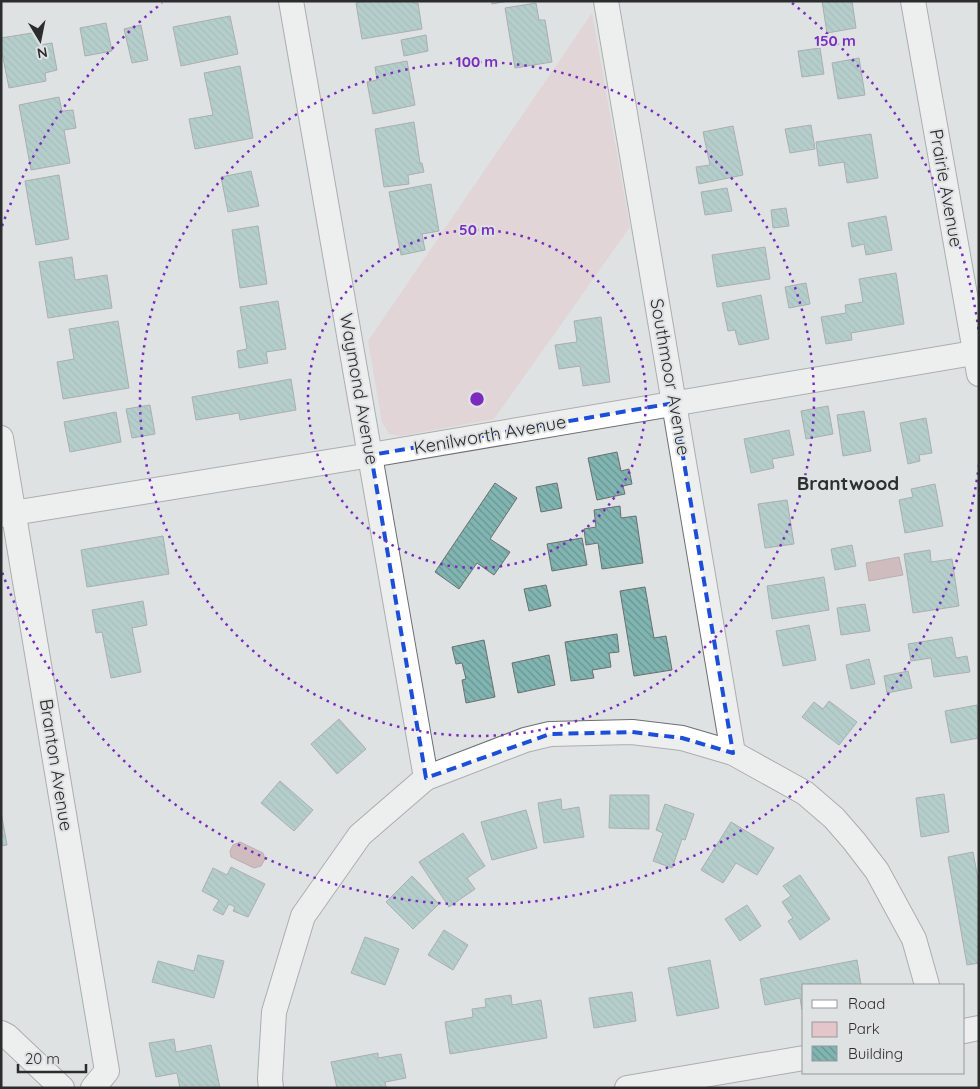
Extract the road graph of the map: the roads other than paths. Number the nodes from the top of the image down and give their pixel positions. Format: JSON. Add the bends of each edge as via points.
{"nodes":[{"id":1,"x":292,"y":1,"type":"edge"},
{"id":2,"x":606,"y":1,"type":"edge"},
{"id":3,"x":913,"y":1,"type":"edge"},
{"id":4,"x":977,"y":359,"type":"edge"},
{"id":5,"x":674,"y":402,"type":"junction"},
{"id":6,"x":1,"y":438,"type":"edge"},
{"id":7,"x":371,"y":455,"type":"junction"},
{"id":8,"x":8,"y":514,"type":"edge"},
{"id":9,"x":733,"y":753,"type":"junction"},
{"id":10,"x":426,"y":778,"type":"junction"},
{"id":11,"x":927,"y":984,"type":"edge"},
{"id":12,"x":979,"y":1028,"type":"edge"},
{"id":13,"x":965,"y":1030,"type":"edge"},
{"id":14,"x":1,"y":1033,"type":"edge"},
{"id":15,"x":802,"y":1058,"type":"edge"},
{"id":16,"x":62,"y":1088,"type":"edge"},
{"id":17,"x":93,"y":1088,"type":"edge"},
{"id":18,"x":271,"y":1088,"type":"edge"},
{"id":19,"x":627,"y":1088,"type":"edge"}],
"edges":[{"from":1,"to":7,"type":"street","name":"Waymond Avenue"},
{"from":2,"to":5,"type":"street","name":"Southmoor Avenue"},
{"from":3,"to":4,"type":"street","name":"Prairie Avenue"},
{"from":4,"to":5,"type":"street","name":"Kenilworth Avenue"},
{"from":5,"to":7,"type":"street","name":"Kenilworth Avenue"},
{"from":5,"to":9,"type":"street","name":"Southmoor Avenue"},
{"from":6,"to":8,"type":"street","name":"Branton Avenue"},
{"from":7,"to":8,"type":"street","name":"Kenilworth Avenue"},
{"from":7,"to":10,"type":"street","name":"Waymond Avenue"},
{"from":8,"to":17,"type":"street","name":"Branton Avenue","via":[[107,1071]]},
{"from":9,"to":10,"type":"street","via":[[682,738],[632,732],[550,734],[525,740]]},
{"from":9,"to":11,"type":"street","via":[[805,793],[854,841],[877,871],[914,939]]},
{"from":10,"to":18,"type":"street","via":[[360,835],[303,916],[274,1012]]},
{"from":12,"to":13,"type":"street"},
{"from":14,"to":16,"type":"street"},
{"from":15,"to":19,"type":"street"}]}
